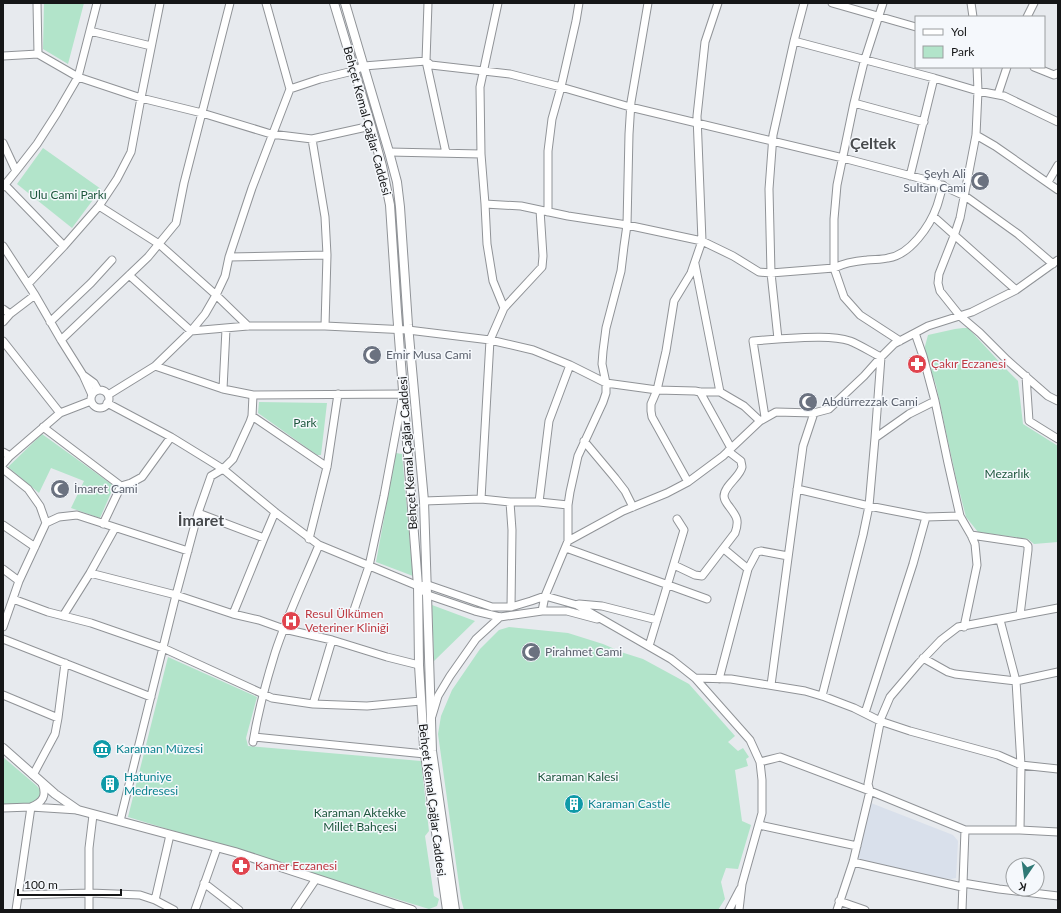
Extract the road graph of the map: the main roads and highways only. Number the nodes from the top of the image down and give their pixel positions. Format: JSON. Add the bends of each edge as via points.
{"nodes":[{"id":1,"x":334,"y":3,"type":"edge"},
{"id":2,"x":345,"y":3,"type":"edge"},
{"id":3,"x":3,"y":748,"type":"edge"},
{"id":4,"x":412,"y":910,"type":"edge"},
{"id":5,"x":447,"y":910,"type":"edge"},
{"id":6,"x":455,"y":910,"type":"edge"}],
"edges":[{"from":1,"to":5,"type":"main road","name":"Behçet Kemal Çağlar Caddesi","via":[[382,166],[390,205],[418,586],[424,754]]},
{"from":2,"to":6,"type":"main road","name":"Behçet Kemal Çağlar Caddesi","via":[[397,182],[424,501],[432,751]]},
{"from":3,"to":4,"type":"main road","via":[[55,794],[78,810],[235,852]]}]}
